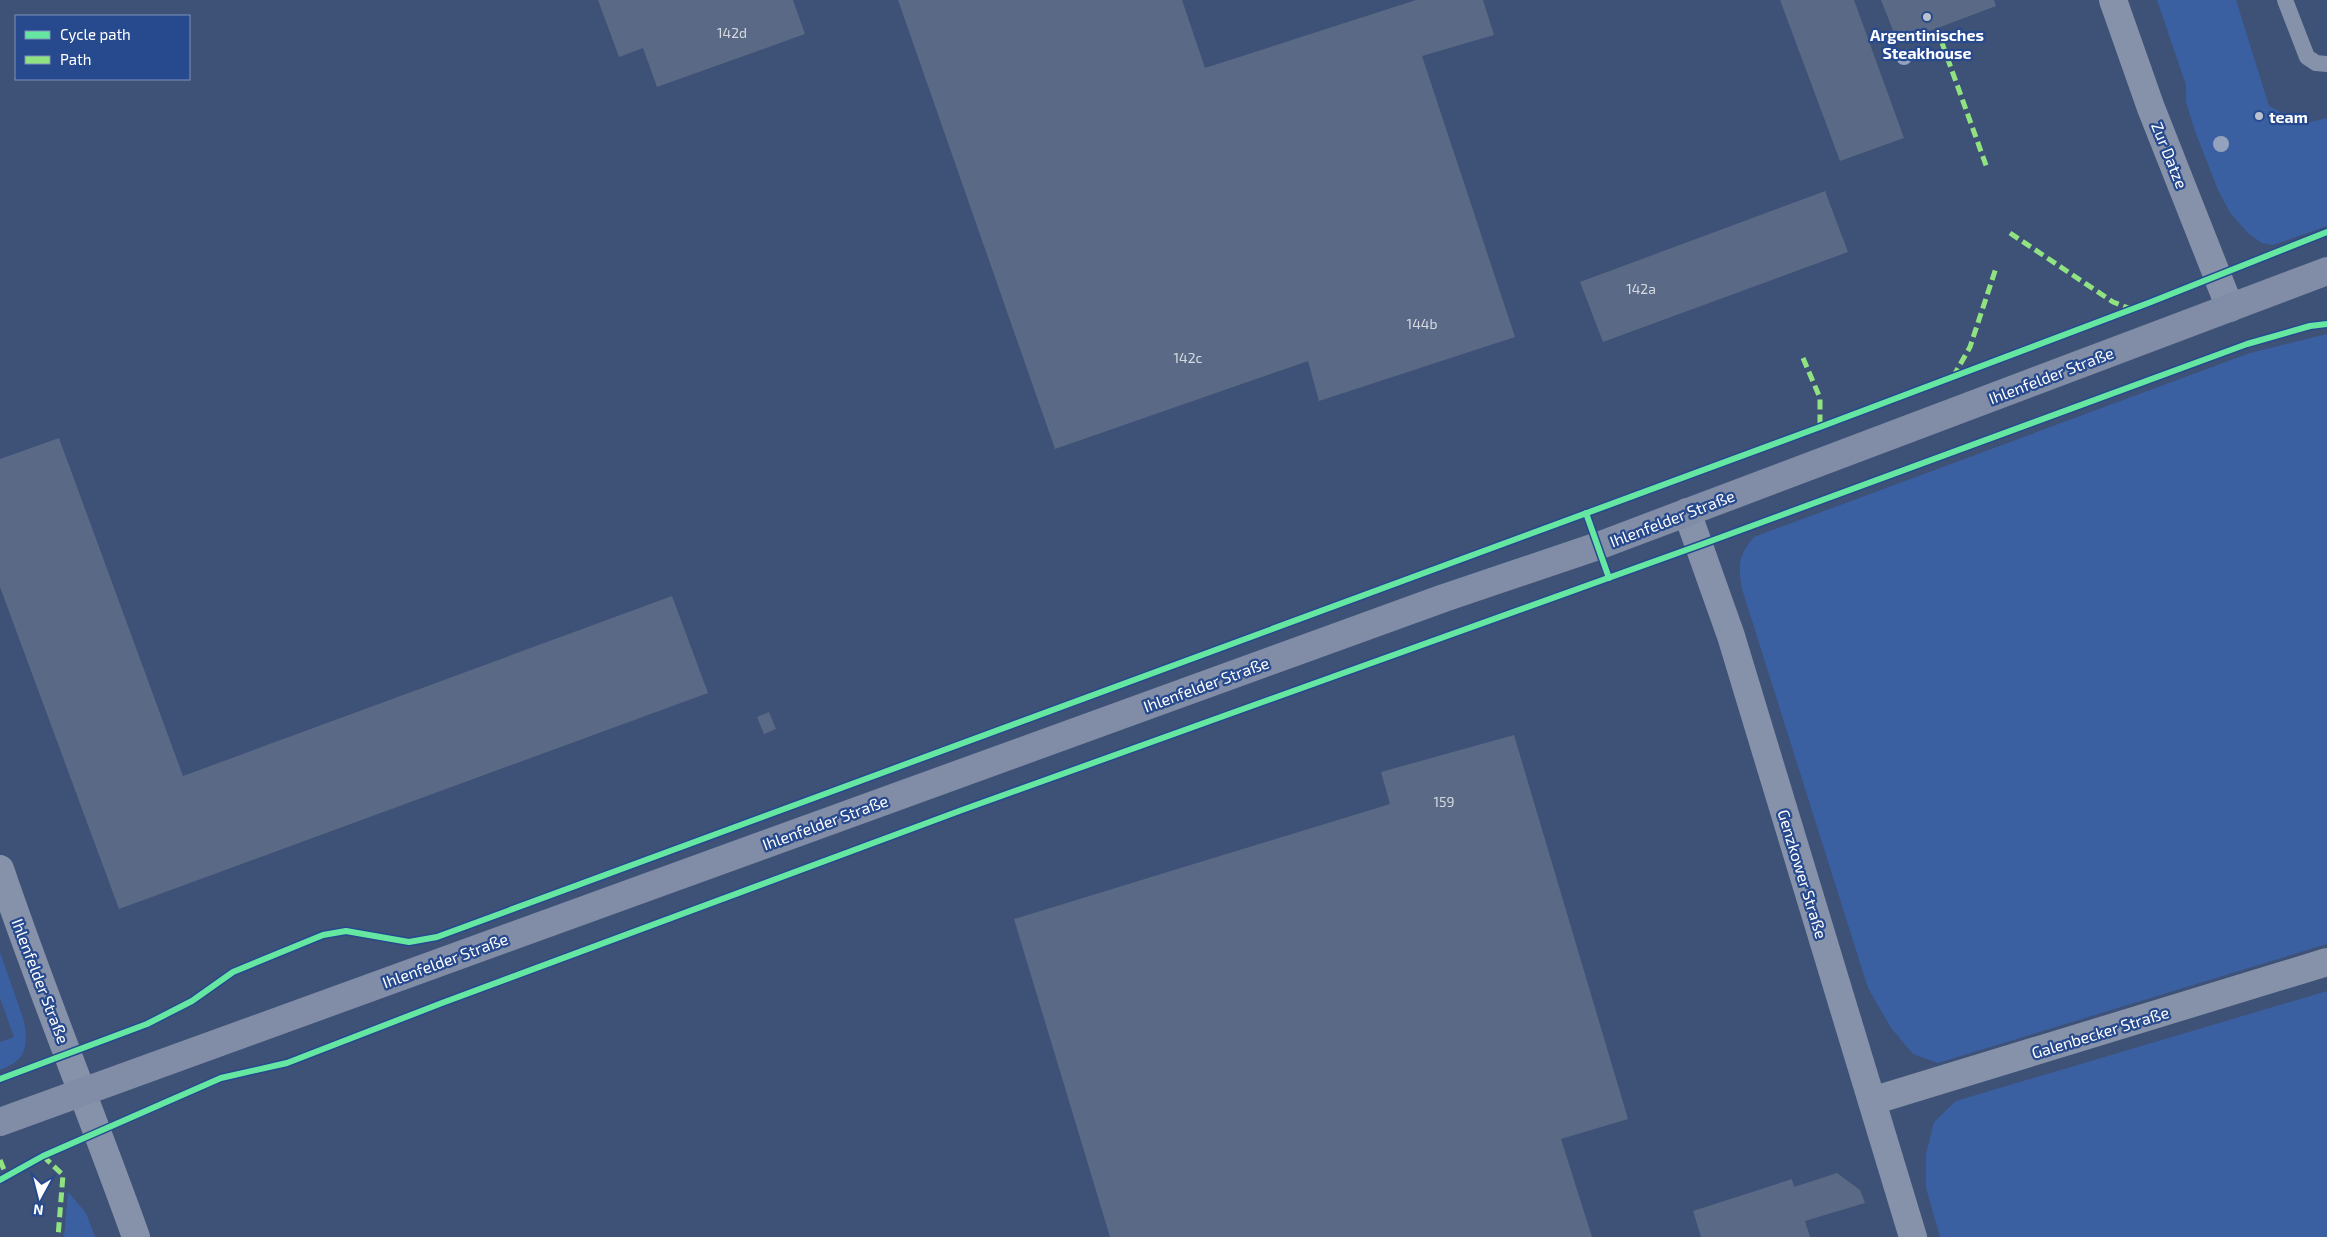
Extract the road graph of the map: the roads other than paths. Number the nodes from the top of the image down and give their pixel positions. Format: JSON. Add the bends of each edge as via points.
{"nodes":[{"id":1,"x":2113,"y":0,"type":"edge"},
{"id":2,"x":2285,"y":0,"type":"edge"},
{"id":3,"x":2327,"y":64,"type":"edge"},
{"id":4,"x":2327,"y":271,"type":"edge"},
{"id":5,"x":2230,"y":308,"type":"junction"},
{"id":6,"x":1688,"y":512,"type":"junction"},
{"id":7,"x":0,"y":869,"type":"edge"},
{"id":8,"x":2327,"y":962,"type":"edge"},
{"id":9,"x":83,"y":1092,"type":"junction"},
{"id":10,"x":1872,"y":1101,"type":"junction"},
{"id":11,"x":0,"y":1122,"type":"edge"},
{"id":12,"x":136,"y":1237,"type":"edge"},
{"id":13,"x":1913,"y":1237,"type":"edge"}],
"edges":[{"from":1,"to":5,"type":"street","name":"Zur Datze","via":[[2151,108]]},
{"from":2,"to":3,"type":"lane","via":[[2307,57],[2316,63]]},
{"from":4,"to":5,"type":"main road","name":"Ihlenfelder Straße"},
{"from":5,"to":6,"type":"main road","name":"Ihlenfelder Straße"},
{"from":6,"to":9,"type":"main road","name":"Ihlenfelder Straße"},
{"from":6,"to":10,"type":"street","name":"Genzkower Straße","via":[[1731,636]]},
{"from":7,"to":9,"type":"street","name":"Ihlenfelder Straße","via":[[27,950]]},
{"from":8,"to":10,"type":"street","name":"Galenbecker Straße"},
{"from":9,"to":11,"type":"main road","name":"Ihlenfelder Straße"},
{"from":9,"to":12,"type":"street"},
{"from":10,"to":13,"type":"street","name":"Genzkower Straße"}]}
